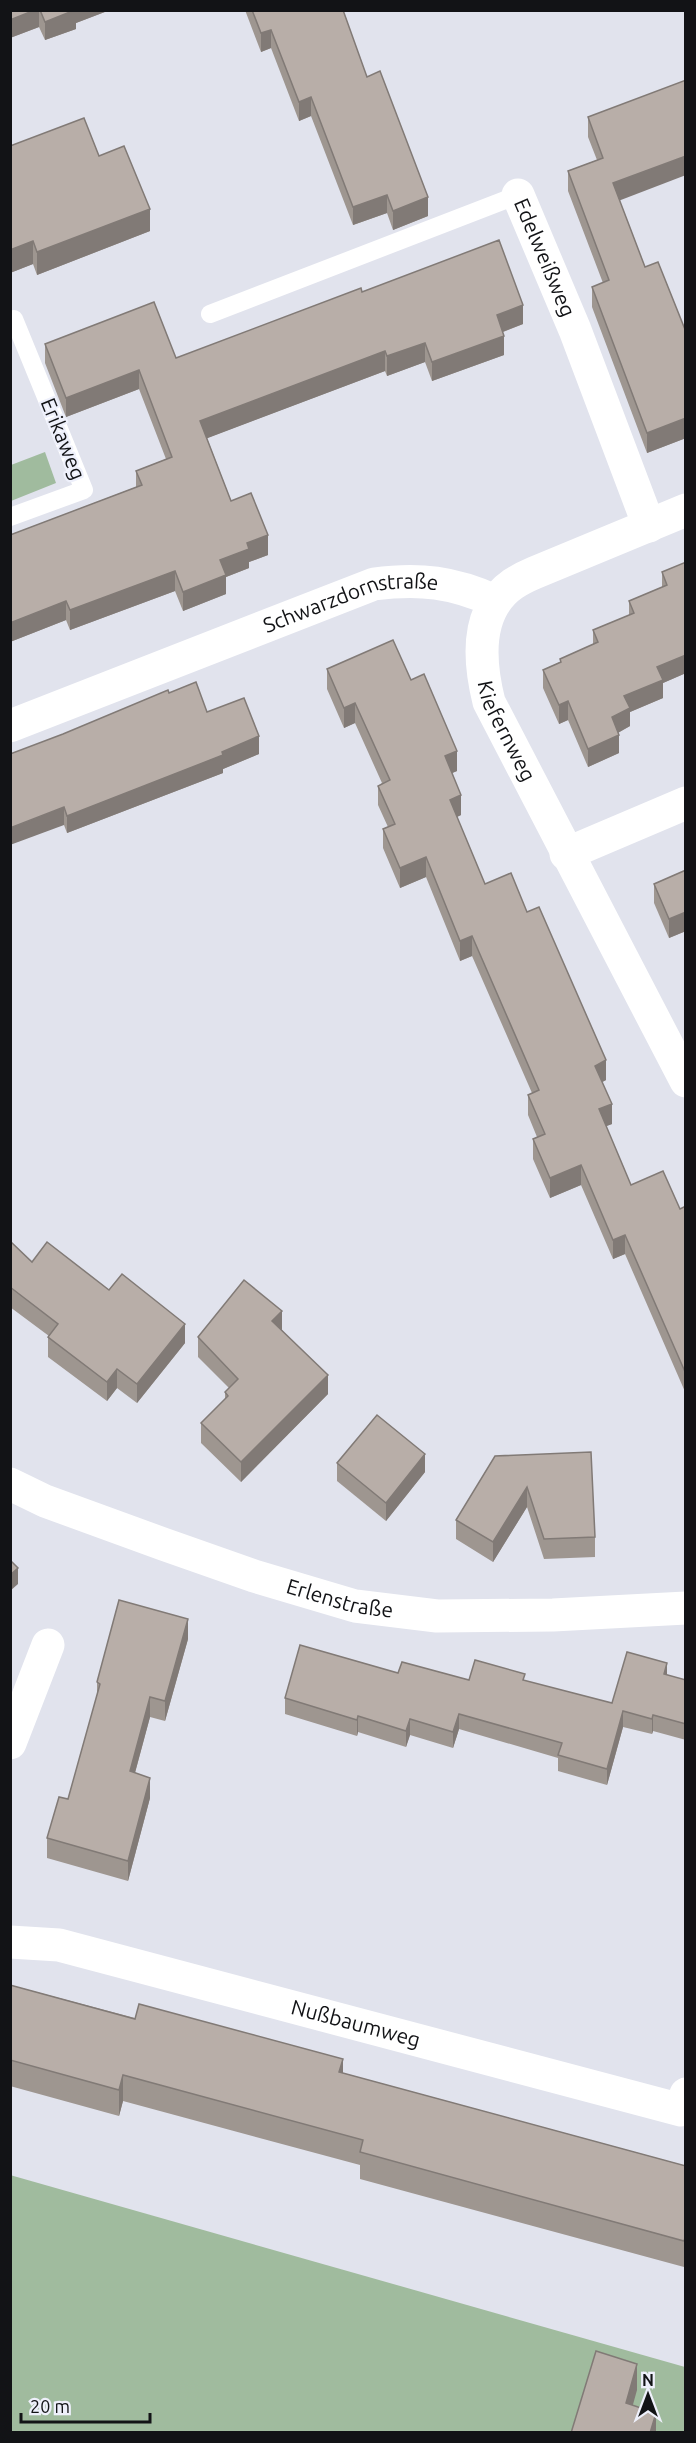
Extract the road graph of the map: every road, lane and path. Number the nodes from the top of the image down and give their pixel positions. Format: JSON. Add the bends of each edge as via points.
{"nodes":[{"id":1,"x":518,"y":195,"type":"joint"},
{"id":2,"x":210,"y":314,"type":"dead end"},
{"id":3,"x":10,"y":321,"type":"edge"},
{"id":4,"x":686,"y":510,"type":"edge"},
{"id":5,"x":10,"y":517,"type":"edge"},
{"id":6,"x":649,"y":526,"type":"junction"},
{"id":7,"x":495,"y":601,"type":"junction"},
{"id":8,"x":10,"y":726,"type":"edge"},
{"id":9,"x":686,"y":803,"type":"edge"},
{"id":10,"x":566,"y":854,"type":"junction"},
{"id":11,"x":686,"y":1081,"type":"edge"},
{"id":12,"x":10,"y":1484,"type":"edge"},
{"id":13,"x":686,"y":1608,"type":"edge"},
{"id":14,"x":48,"y":1644,"type":"dead end"},
{"id":15,"x":10,"y":1743,"type":"edge"},
{"id":16,"x":10,"y":1942,"type":"edge"},
{"id":17,"x":686,"y":2094,"type":"edge"}],
"edges":[{"from":1,"to":2,"type":"lane","name":"Edelweißweg"},
{"from":1,"to":6,"type":"street","name":"Edelweißweg","via":[[575,330]]},
{"from":3,"to":5,"type":"lane","name":"Erikaweg","via":[[14,320],[84,490]]},
{"from":4,"to":6,"type":"street"},
{"from":6,"to":7,"type":"street","via":[[534,573],[512,584]]},
{"from":7,"to":8,"type":"street","name":"Schwarzdornstraße","via":[[467,588],[433,581],[374,584]]},
{"from":7,"to":10,"type":"street","name":"Kiefernweg","via":[[485,622],[481,649],[489,702]]},
{"from":9,"to":10,"type":"street"},
{"from":10,"to":11,"type":"street","name":"Kiefernweg"},
{"from":12,"to":13,"type":"street","name":"Erlenstraße","via":[[45,1501],[173,1548],[355,1606],[437,1616]]},
{"from":14,"to":15,"type":"street"},
{"from":16,"to":17,"type":"street","name":"Nußbaumweg","via":[[59,1945],[681,2110]]}]}
